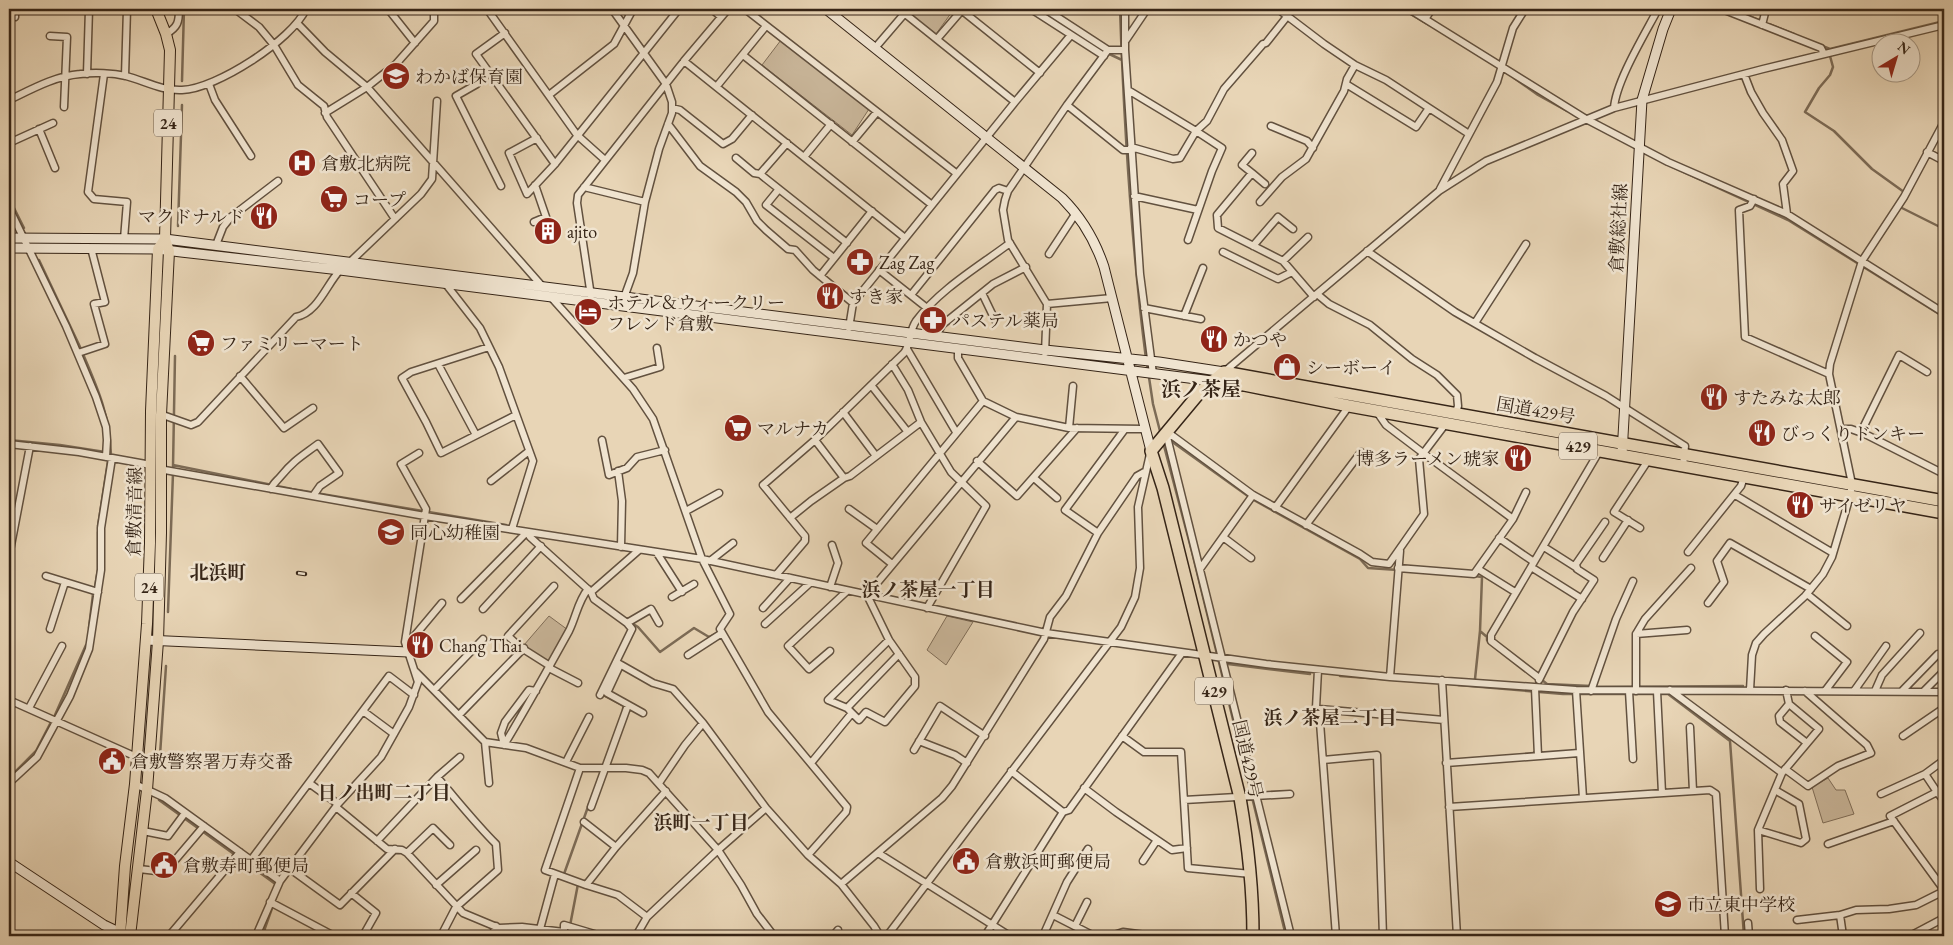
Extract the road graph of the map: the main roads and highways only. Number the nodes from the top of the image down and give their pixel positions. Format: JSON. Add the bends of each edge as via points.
{"nodes":[{"id":1,"x":156,"y":9,"type":"edge"},
{"id":2,"x":165,"y":239,"type":"junction"},
{"id":3,"x":1212,"y":381,"type":"junction"},
{"id":4,"x":1622,"y":449,"type":"junction"},
{"id":5,"x":1684,"y":460,"type":"junction"},
{"id":6,"x":162,"y":469,"type":"junction"},
{"id":7,"x":1851,"y":490,"type":"junction"},
{"id":8,"x":1944,"y":501,"type":"edge"},
{"id":9,"x":1944,"y":512,"type":"edge"},
{"id":10,"x":125,"y":936,"type":"edge"},
{"id":11,"x":1253,"y":936,"type":"edge"}],
"edges":[{"from":1,"to":2,"type":"main road","name":"倉敷清音線","number":"24","via":[[170,50]]},
{"from":2,"to":6,"type":"main road","name":"倉敷清音線","number":"24","via":[[169,251],[169,417]]},
{"from":2,"to":6,"type":"main road","name":"倉敷清音線","number":"24","via":[[158,250],[151,411]]},
{"from":3,"to":4,"type":"highway","name":"国道429号","number":"429","via":[[1600,450]]},
{"from":3,"to":4,"type":"highway","name":"国道429号","number":"429","via":[[1224,372],[1456,414]]},
{"from":3,"to":11,"type":"highway","name":"国道429号","number":"429","via":[[1151,451],[1151,471],[1216,657],[1249,797],[1247,836]]},
{"from":4,"to":5,"type":"highway","name":"国道429号","number":"429"},
{"from":4,"to":5,"type":"highway","name":"国道429号","number":"429","via":[[1649,459]]},
{"from":5,"to":7,"type":"highway","name":"国道429号","number":"429"},
{"from":5,"to":7,"type":"highway","name":"国道429号","number":"429","via":[[1744,477]]},
{"from":6,"to":10,"type":"main road","name":"倉敷清音線","number":"24","via":[[138,754],[124,866]]},
{"from":6,"to":10,"type":"main road","name":"倉敷清音線","number":"24","via":[[158,641],[147,790],[139,869]]},
{"from":7,"to":8,"type":"highway","name":"国道429号","number":"429"},
{"from":7,"to":9,"type":"highway","name":"国道429号","number":"429"}]}
